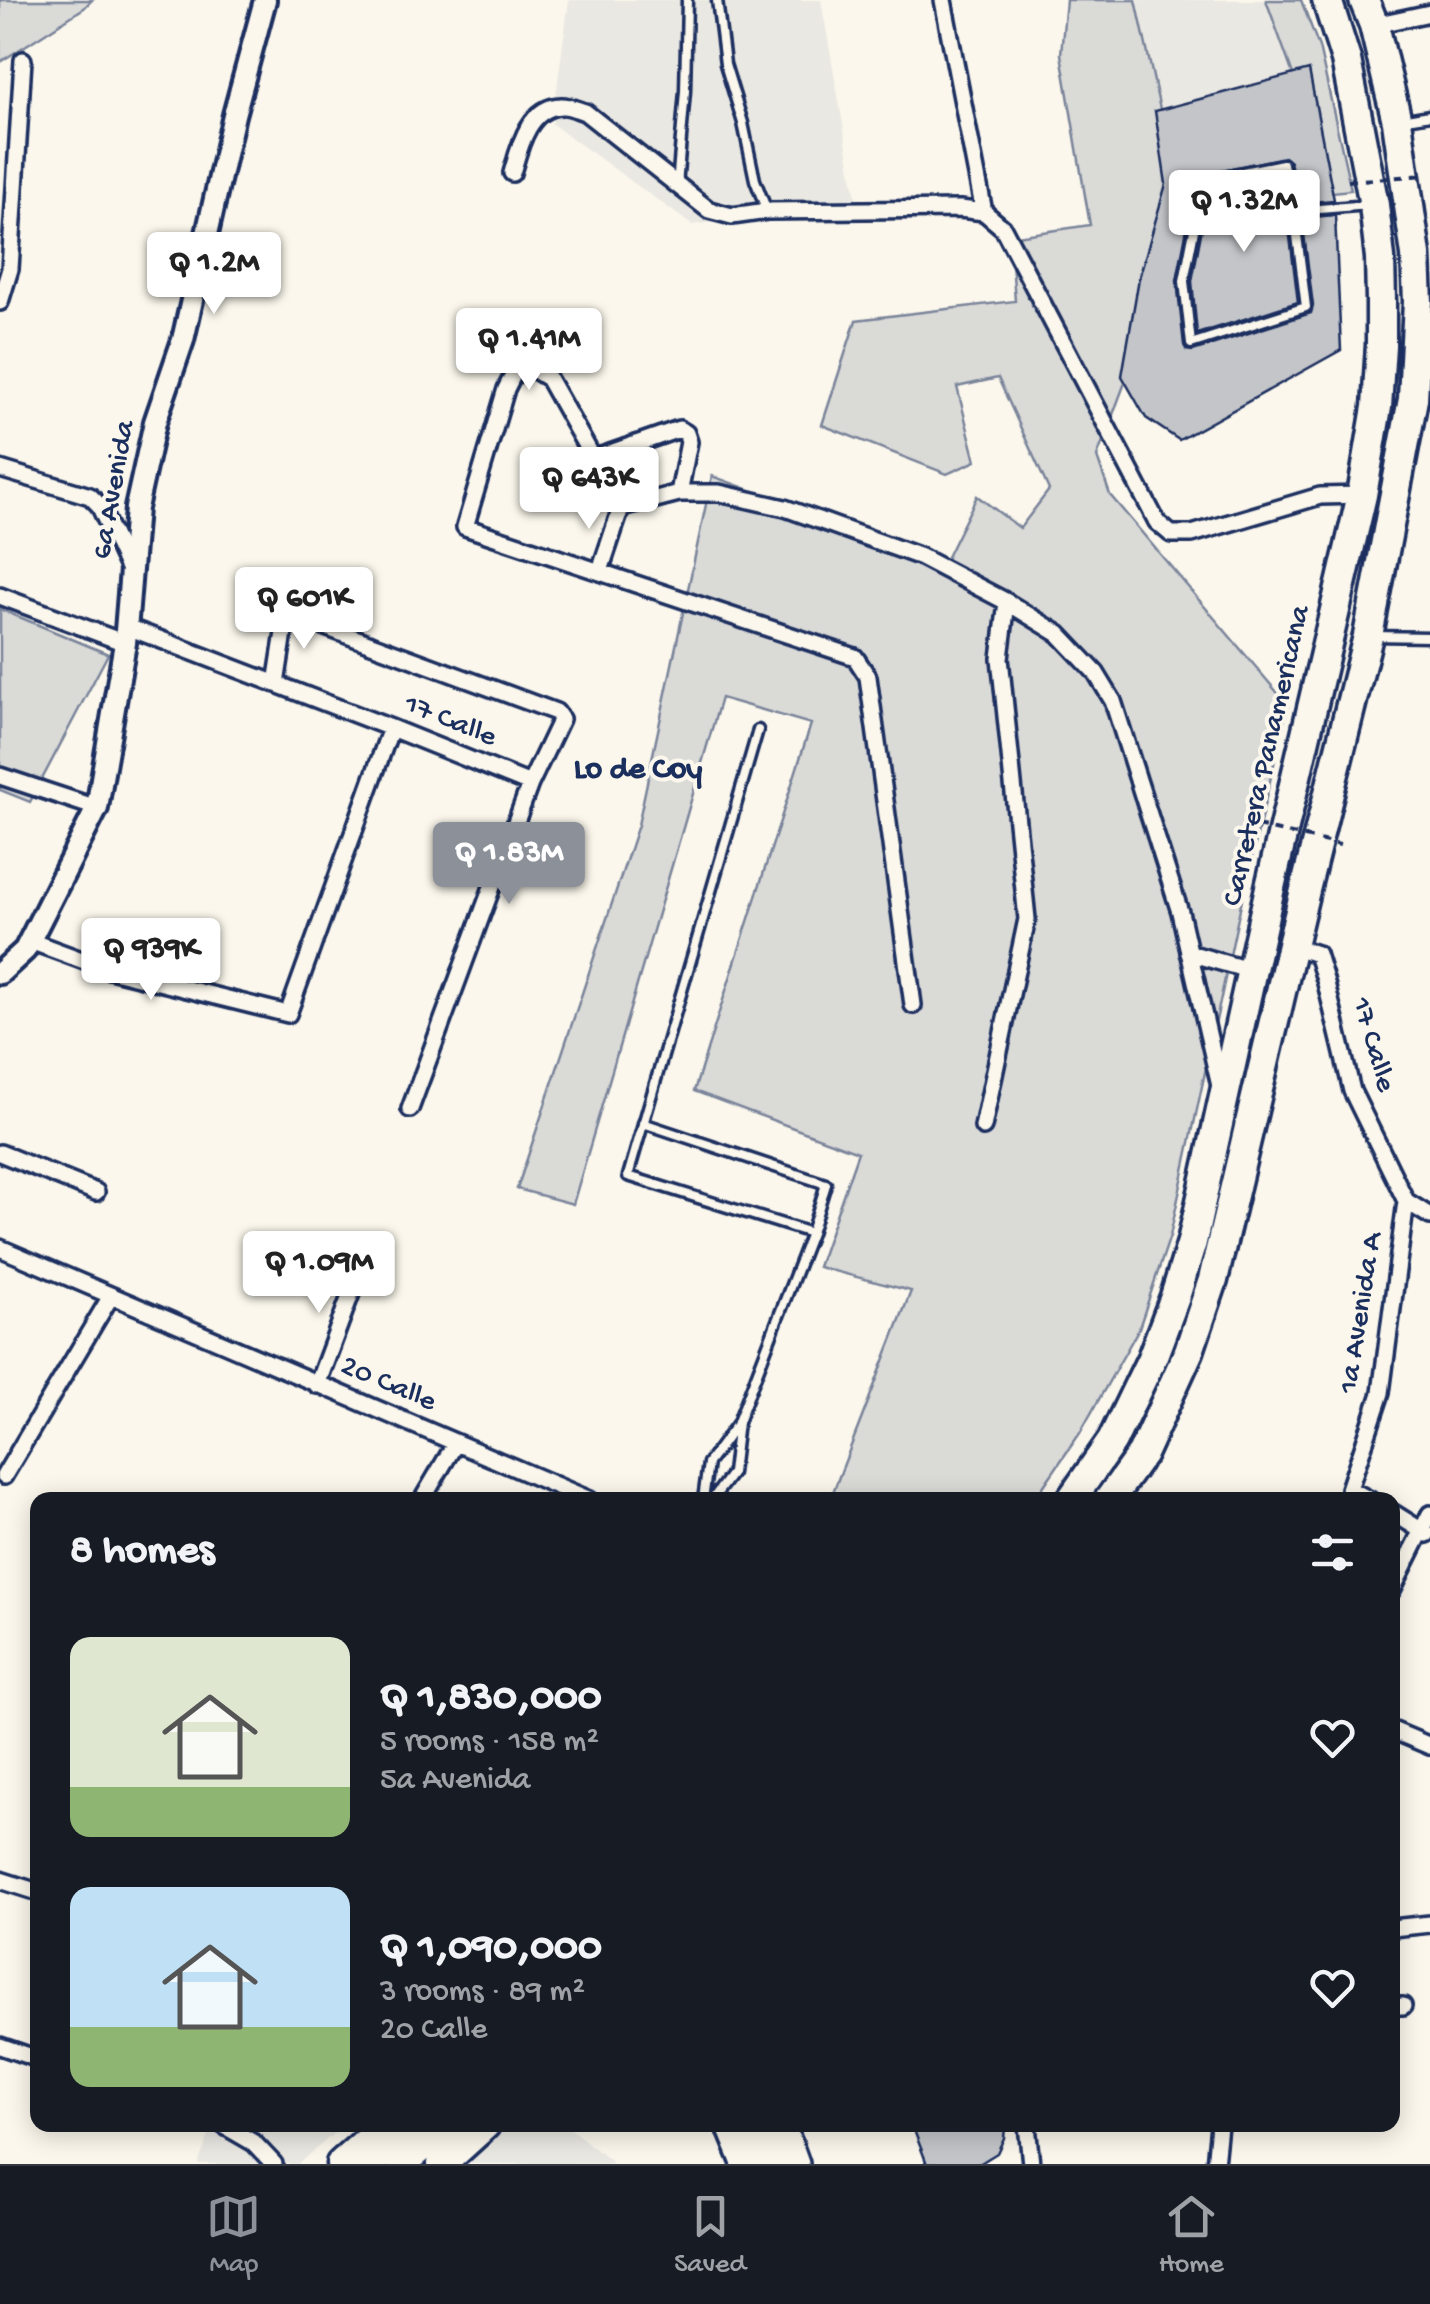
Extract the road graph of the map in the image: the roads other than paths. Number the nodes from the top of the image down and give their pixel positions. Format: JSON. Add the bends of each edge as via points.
{"nodes":[{"id":1,"x":265,"y":0,"type":"edge"},
{"id":2,"x":687,"y":0,"type":"edge"},
{"id":3,"x":717,"y":0,"type":"edge"},
{"id":4,"x":942,"y":0,"type":"edge"},
{"id":5,"x":1327,"y":0,"type":"edge"},
{"id":6,"x":1369,"y":13,"type":"edge"},
{"id":7,"x":1430,"y":13,"type":"edge"},
{"id":8,"x":23,"y":60,"type":"dead end"},
{"id":9,"x":1430,"y":115,"type":"edge"},
{"id":10,"x":1397,"y":121,"type":"junction"},
{"id":11,"x":512,"y":173,"type":"dead end"},
{"id":12,"x":678,"y":186,"type":"junction"},
{"id":13,"x":1374,"y":205,"type":"junction"},
{"id":14,"x":767,"y":210,"type":"junction"},
{"id":15,"x":984,"y":212,"type":"junction"},
{"id":16,"x":1294,"y":212,"type":"junction"},
{"id":17,"x":1420,"y":212,"type":"edge"},
{"id":18,"x":0,"y":302,"type":"edge"},
{"id":19,"x":594,"y":458,"type":"junction"},
{"id":20,"x":0,"y":468,"type":"edge"},
{"id":21,"x":680,"y":493,"type":"junction"},
{"id":22,"x":1362,"y":495,"type":"junction"},
{"id":23,"x":621,"y":508,"type":"junction"},
{"id":24,"x":600,"y":571,"type":"junction"},
{"id":25,"x":131,"y":574,"type":"junction"},
{"id":26,"x":0,"y":596,"type":"edge"},
{"id":27,"x":1007,"y":602,"type":"junction"},
{"id":28,"x":125,"y":634,"type":"junction"},
{"id":29,"x":1368,"y":636,"type":"junction"},
{"id":30,"x":1430,"y":638,"type":"edge"},
{"id":31,"x":276,"y":684,"type":"junction"},
{"id":32,"x":391,"y":728,"type":"junction"},
{"id":33,"x":758,"y":730,"type":"dead end"},
{"id":34,"x":0,"y":776,"type":"edge"},
{"id":35,"x":530,"y":784,"type":"junction"},
{"id":36,"x":97,"y":808,"type":"junction"},
{"id":37,"x":30,"y":941,"type":"junction"},
{"id":38,"x":1292,"y":946,"type":"junction"},
{"id":39,"x":1189,"y":953,"type":"junction"},
{"id":40,"x":1252,"y":971,"type":"junction"},
{"id":41,"x":0,"y":973,"type":"edge"},
{"id":42,"x":913,"y":1005,"type":"dead end"},
{"id":43,"x":1222,"y":1096,"type":"junction"},
{"id":44,"x":410,"y":1109,"type":"dead end"},
{"id":45,"x":643,"y":1123,"type":"junction"},
{"id":46,"x":984,"y":1127,"type":"dead end"},
{"id":47,"x":0,"y":1152,"type":"edge"},
{"id":48,"x":96,"y":1192,"type":"dead end"},
{"id":49,"x":1406,"y":1200,"type":"junction"},
{"id":50,"x":1430,"y":1216,"type":"edge"},
{"id":51,"x":811,"y":1233,"type":"junction"},
{"id":52,"x":1,"y":1250,"type":"edge"},
{"id":53,"x":362,"y":1264,"type":"dead end"},
{"id":54,"x":111,"y":1296,"type":"junction"},
{"id":55,"x":317,"y":1384,"type":"junction"},
{"id":56,"x":738,"y":1422,"type":"junction"},
{"id":57,"x":455,"y":1444,"type":"junction"},
{"id":58,"x":4,"y":1476,"type":"dead end"},
{"id":59,"x":427,"y":1492,"type":"edge"},
{"id":60,"x":571,"y":1492,"type":"edge"},
{"id":61,"x":704,"y":1492,"type":"edge"},
{"id":62,"x":718,"y":1492,"type":"edge"},
{"id":63,"x":1076,"y":1492,"type":"edge"},
{"id":64,"x":1117,"y":1492,"type":"edge"},
{"id":65,"x":1355,"y":1492,"type":"edge"},
{"id":66,"x":1400,"y":1515,"type":"edge"},
{"id":67,"x":1428,"y":1527,"type":"edge"},
{"id":68,"x":1400,"y":1576,"type":"edge"},
{"id":69,"x":1400,"y":1733,"type":"edge"},
{"id":70,"x":1430,"y":1746,"type":"edge"},
{"id":71,"x":0,"y":1880,"type":"edge"},
{"id":72,"x":30,"y":1889,"type":"edge"},
{"id":73,"x":1430,"y":1924,"type":"edge"},
{"id":74,"x":1400,"y":1927,"type":"edge"},
{"id":75,"x":0,"y":2046,"type":"edge"},
{"id":76,"x":30,"y":2056,"type":"edge"},
{"id":77,"x":234,"y":2132,"type":"edge"},
{"id":78,"x":377,"y":2132,"type":"edge"},
{"id":79,"x":409,"y":2132,"type":"edge"},
{"id":80,"x":440,"y":2132,"type":"edge"},
{"id":81,"x":477,"y":2132,"type":"edge"},
{"id":82,"x":735,"y":2132,"type":"edge"},
{"id":83,"x":759,"y":2132,"type":"edge"},
{"id":84,"x":785,"y":2132,"type":"edge"},
{"id":85,"x":1028,"y":2132,"type":"edge"},
{"id":86,"x":1218,"y":2132,"type":"edge"},
{"id":87,"x":274,"y":2164,"type":"edge"},
{"id":88,"x":341,"y":2164,"type":"edge"},
{"id":89,"x":370,"y":2164,"type":"edge"},
{"id":90,"x":402,"y":2164,"type":"edge"},
{"id":91,"x":442,"y":2164,"type":"edge"},
{"id":92,"x":746,"y":2164,"type":"edge"},
{"id":93,"x":772,"y":2164,"type":"edge"},
{"id":94,"x":796,"y":2164,"type":"edge"},
{"id":95,"x":1032,"y":2164,"type":"edge"},
{"id":96,"x":1214,"y":2164,"type":"edge"}],
"edges":[{"from":1,"to":25,"type":"street","name":"6a Avenida","via":[[183,340],[155,422],[136,508]]},
{"from":2,"to":12,"type":"lane"},
{"from":3,"to":14,"type":"lane","via":[[725,64]]},
{"from":4,"to":15,"type":"street"},
{"from":5,"to":13,"type":"highway","name":"Carretera Panamericana","via":[[1346,60]]},
{"from":6,"to":7,"type":"street"},
{"from":6,"to":10,"type":"highway"},
{"from":8,"to":18,"type":"street","via":[[10,269]]},
{"from":9,"to":10,"type":"lane"},
{"from":10,"to":17,"type":"highway"},
{"from":11,"to":12,"type":"street","via":[[522,137],[542,112],[561,106],[584,112]]},
{"from":12,"to":14,"type":"street","via":[[709,210],[732,216]]},
{"from":13,"to":16,"type":"lane"},
{"from":13,"to":22,"type":"highway","name":"Carretera Panamericana","via":[[1381,345]]},
{"from":14,"to":15,"type":"street"},
{"from":15,"to":22,"type":"street","via":[[1003,228],[1157,522],[1171,534],[1192,534],[1320,496]]},
{"from":16,"to":16,"type":"lane","via":[[1306,308],[1191,344],[1184,281],[1197,215],[1213,178],[1283,164]]},
{"from":17,"to":29,"type":"highway","via":[[1413,399]]},
{"from":19,"to":21,"type":"street","via":[[678,429],[689,442]]},
{"from":19,"to":23,"type":"street"},
{"from":19,"to":24,"type":"street","via":[[548,378],[530,367],[515,372],[466,527]]},
{"from":20,"to":25,"type":"street","via":[[90,496]]},
{"from":21,"to":23,"type":"street"},
{"from":21,"to":27,"type":"street","via":[[719,493],[785,508],[921,556]]},
{"from":22,"to":40,"type":"highway","name":"Carretera Panamericana"},
{"from":23,"to":24,"type":"street"},
{"from":24,"to":42,"type":"street","via":[[855,657],[868,678]]},
{"from":25,"to":28,"type":"street","name":"6a Avenida"},
{"from":26,"to":28,"type":"street","name":"17 Calle"},
{"from":27,"to":39,"type":"street","via":[[1059,634],[1113,701]]},
{"from":27,"to":46,"type":"street","via":[[1000,658],[1027,919]]},
{"from":28,"to":31,"type":"street","name":"17 Calle"},
{"from":28,"to":36,"type":"street","name":"6a Avenida"},
{"from":29,"to":30,"type":"lane"},
{"from":29,"to":38,"type":"highway"},
{"from":31,"to":32,"type":"street","name":"17 Calle"},
{"from":31,"to":35,"type":"street","via":[[287,612],[556,712],[561,719]]},
{"from":32,"to":35,"type":"street","name":"17 Calle"},
{"from":32,"to":37,"type":"street","via":[[288,1014],[106,969]]},
{"from":33,"to":45,"type":"lane"},
{"from":34,"to":36,"type":"street"},
{"from":35,"to":44,"type":"street"},
{"from":36,"to":37,"type":"street","name":"6a Avenida"},
{"from":37,"to":41,"type":"street","name":"6a Avenida"},
{"from":38,"to":49,"type":"street","name":"17 Calle","via":[[1317,954],[1352,1091]]},
{"from":38,"to":64,"type":"highway","via":[[1213,1280],[1142,1454]]},
{"from":39,"to":40,"type":"street"},
{"from":39,"to":43,"type":"street"},
{"from":40,"to":43,"type":"highway","name":"Carretera Panamericana"},
{"from":43,"to":63,"type":"highway","name":"Carretera Panamericana","via":[[1192,1242],[1158,1343],[1112,1441]]},
{"from":45,"to":51,"type":"lane","via":[[826,1184]]},
{"from":45,"to":51,"type":"lane","via":[[628,1176]]},
{"from":47,"to":48,"type":"street"},
{"from":49,"to":50,"type":"street","name":"17 Calle"},
{"from":49,"to":65,"type":"street","name":"1a Avenida A","via":[[1381,1393],[1349,1489]]},
{"from":51,"to":56,"type":"lane"},
{"from":52,"to":54,"type":"street","name":"20 Calle"},
{"from":53,"to":55,"type":"street"},
{"from":54,"to":55,"type":"street","name":"20 Calle"},
{"from":54,"to":58,"type":"street"},
{"from":55,"to":57,"type":"street","name":"20 Calle"},
{"from":56,"to":61,"type":"lane","via":[[708,1462]]},
{"from":56,"to":62,"type":"lane","via":[[732,1473]]},
{"from":57,"to":59,"type":"street"},
{"from":57,"to":60,"type":"street","name":"20 Calle"},
{"from":66,"to":67,"type":"street"},
{"from":67,"to":68,"type":"street"},
{"from":69,"to":70,"type":"street"},
{"from":71,"to":72,"type":"street"},
{"from":73,"to":74,"type":"street"},
{"from":75,"to":76,"type":"street"},
{"from":77,"to":87,"type":"street"},
{"from":78,"to":88,"type":"highway"},
{"from":79,"to":89,"type":"highway"},
{"from":80,"to":90,"type":"highway"},
{"from":81,"to":91,"type":"highway"},
{"from":82,"to":92,"type":"highway"},
{"from":83,"to":93,"type":"main road"},
{"from":84,"to":94,"type":"main road"},
{"from":85,"to":95,"type":"street"},
{"from":86,"to":96,"type":"street"}]}
